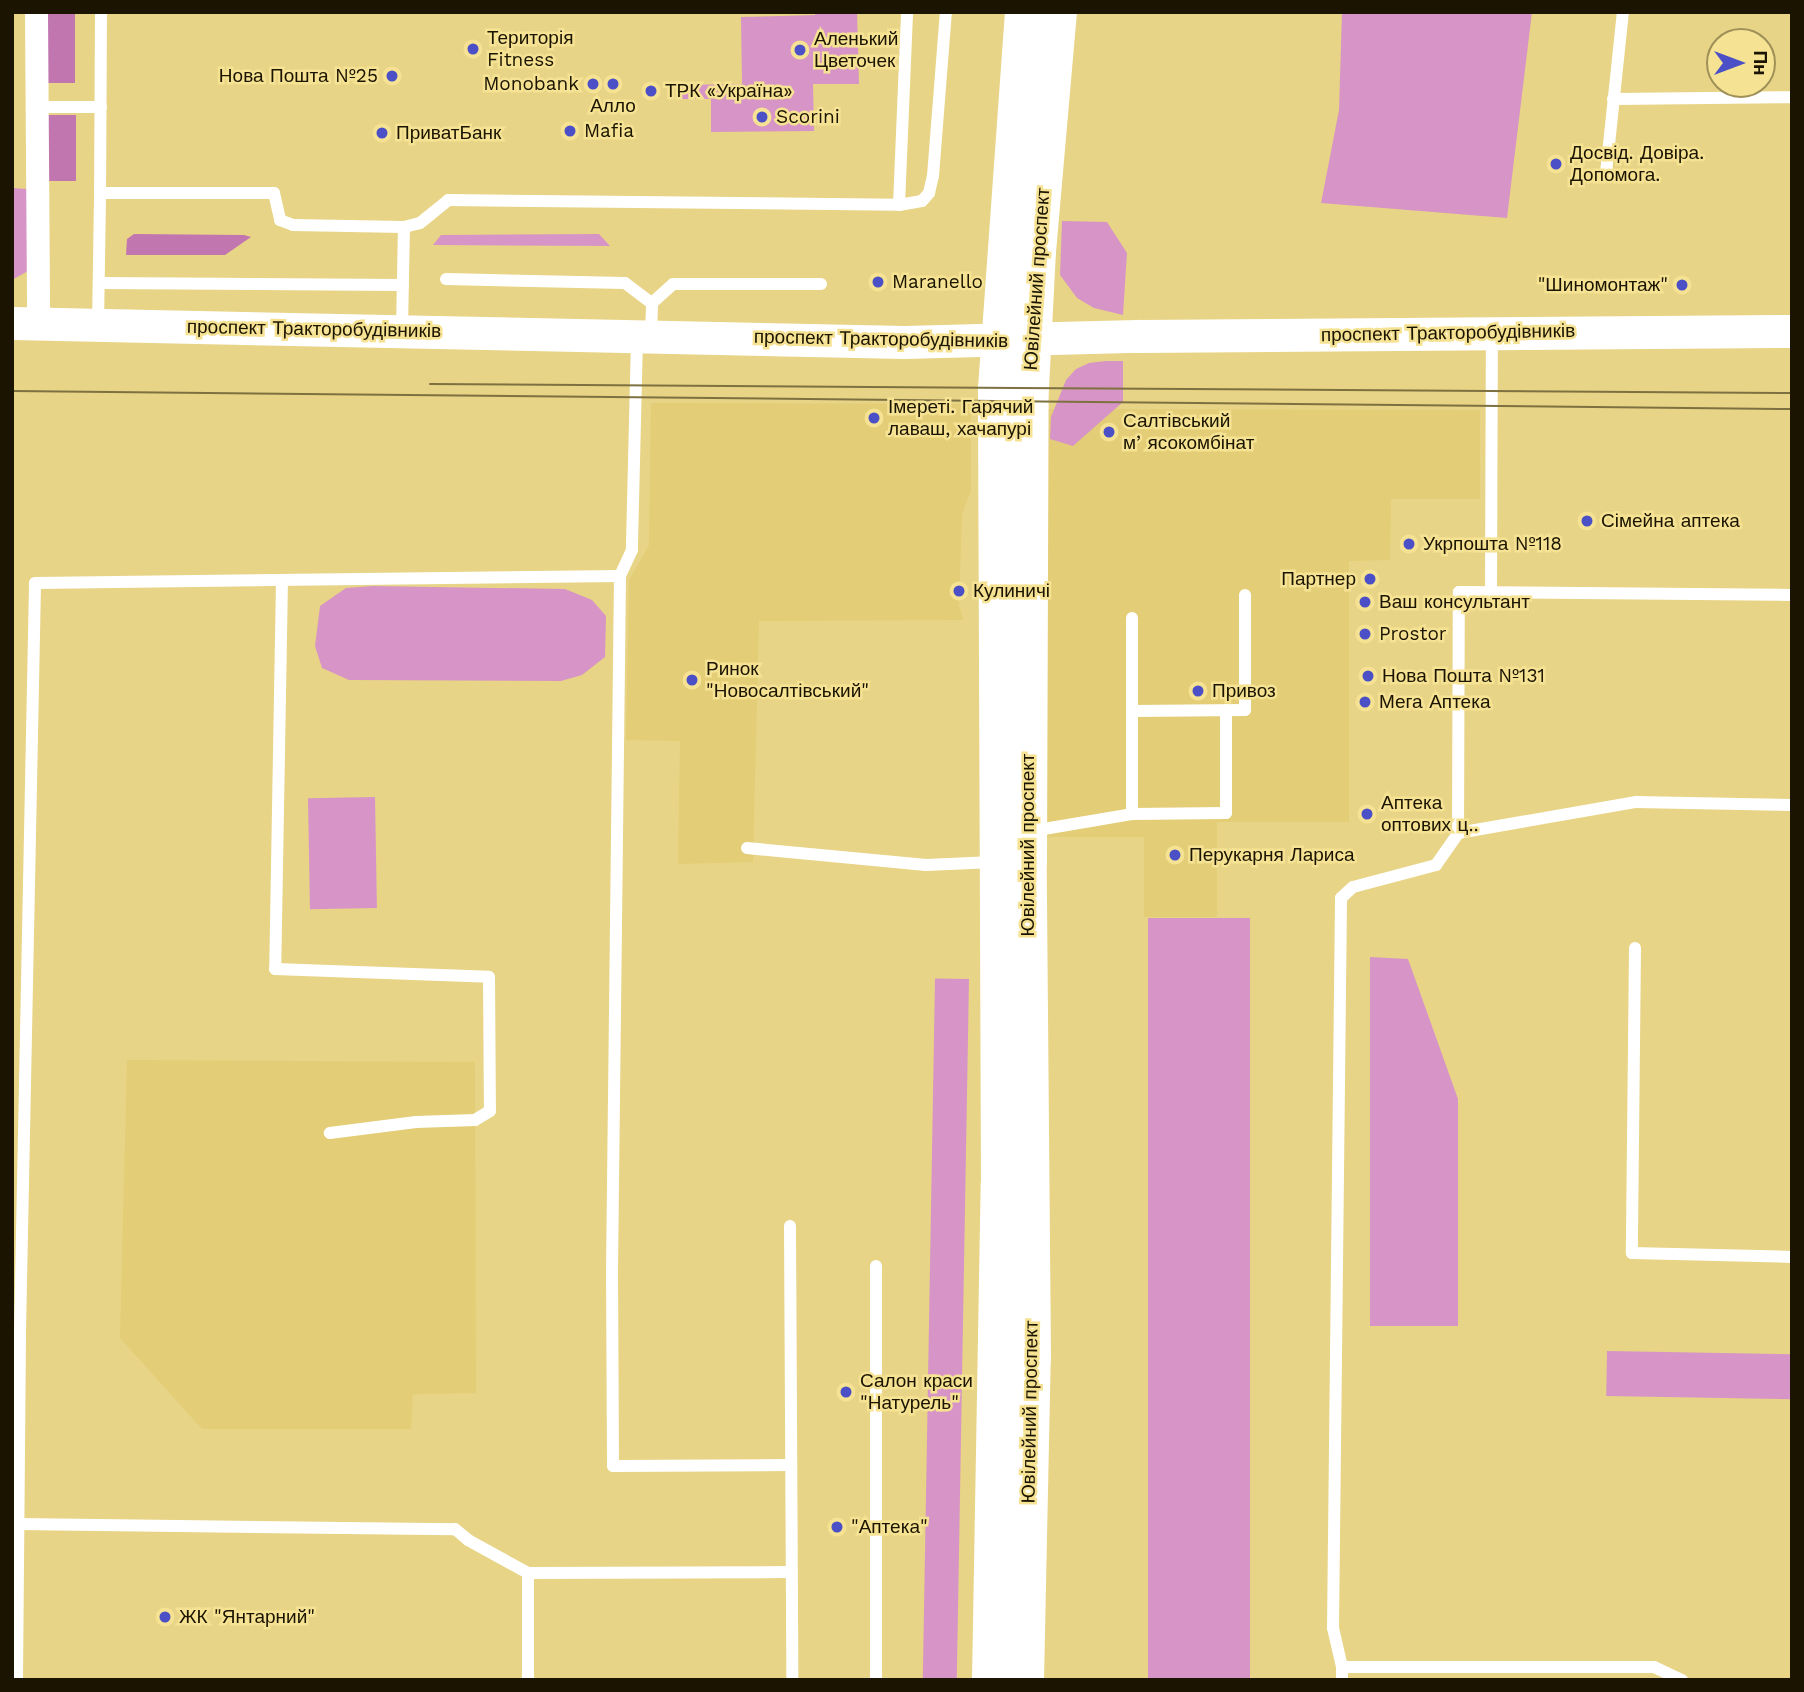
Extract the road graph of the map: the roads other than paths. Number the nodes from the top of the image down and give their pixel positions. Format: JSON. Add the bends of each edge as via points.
{"nodes":[{"id":1,"x":36,"y":12,"type":"edge"},
{"id":2,"x":100,"y":12,"type":"edge"},
{"id":3,"x":907,"y":12,"type":"edge"},
{"id":4,"x":946,"y":12,"type":"edge"},
{"id":5,"x":1023,"y":12,"type":"edge"},
{"id":6,"x":1058,"y":12,"type":"edge"},
{"id":7,"x":1623,"y":12,"type":"edge"},
{"id":8,"x":1792,"y":97,"type":"edge"},
{"id":9,"x":1613,"y":99,"type":"junction"},
{"id":10,"x":37,"y":107,"type":"junction"},
{"id":11,"x":101,"y":107,"type":"junction"},
{"id":12,"x":1606,"y":173,"type":"dead end"},
{"id":13,"x":100,"y":193,"type":"junction"},
{"id":14,"x":899,"y":205,"type":"junction"},
{"id":15,"x":404,"y":227,"type":"junction"},
{"id":16,"x":446,"y":279,"type":"dead end"},
{"id":17,"x":99,"y":283,"type":"junction"},
{"id":18,"x":403,"y":285,"type":"junction"},
{"id":19,"x":821,"y":285,"type":"dead end"},
{"id":20,"x":25,"y":323,"type":"edge"},
{"id":21,"x":647,"y":324,"type":"junction"},
{"id":22,"x":98,"y":325,"type":"junction"},
{"id":23,"x":401,"y":331,"type":"junction"},
{"id":24,"x":1792,"y":331,"type":"edge"},
{"id":25,"x":1492,"y":333,"type":"junction"},
{"id":26,"x":1014,"y":340,"type":"junction"},
{"id":27,"x":620,"y":576,"type":"junction"},
{"id":28,"x":282,"y":580,"type":"junction"},
{"id":29,"x":1491,"y":592,"type":"junction"},
{"id":30,"x":1245,"y":595,"type":"dead end"},
{"id":31,"x":1792,"y":595,"type":"edge"},
{"id":32,"x":1132,"y":618,"type":"dead end"},
{"id":33,"x":1226,"y":710,"type":"junction"},
{"id":34,"x":1132,"y":711,"type":"junction"},
{"id":35,"x":1792,"y":805,"type":"edge"},
{"id":36,"x":1132,"y":814,"type":"junction"},
{"id":37,"x":1458,"y":833,"type":"junction"},
{"id":38,"x":747,"y":848,"type":"dead end"},
{"id":39,"x":1018,"y":851,"type":"junction"},
{"id":40,"x":1635,"y":948,"type":"dead end"},
{"id":41,"x":330,"y":1133,"type":"dead end"},
{"id":42,"x":790,"y":1226,"type":"dead end"},
{"id":43,"x":1792,"y":1258,"type":"edge"},
{"id":44,"x":876,"y":1266,"type":"dead end"},
{"id":45,"x":16,"y":1372,"type":"edge"},
{"id":46,"x":789,"y":1465,"type":"junction"},
{"id":47,"x":18,"y":1524,"type":"junction"},
{"id":48,"x":790,"y":1572,"type":"junction"},
{"id":49,"x":528,"y":1573,"type":"junction"},
{"id":50,"x":1009,"y":1613,"type":"junction"},
{"id":51,"x":1342,"y":1674,"type":"edge"},
{"id":52,"x":17,"y":1680,"type":"edge"},
{"id":53,"x":528,"y":1680,"type":"edge"},
{"id":54,"x":792,"y":1680,"type":"edge"},
{"id":55,"x":876,"y":1680,"type":"edge"},
{"id":56,"x":990,"y":1680,"type":"edge"},
{"id":57,"x":1025,"y":1680,"type":"edge"},
{"id":58,"x":1682,"y":1680,"type":"edge"}],
"edges":[{"from":1,"to":10,"type":"street"},
{"from":2,"to":11,"type":"lane"},
{"from":3,"to":14,"type":"lane"},
{"from":4,"to":14,"type":"lane","via":[[931,185],[922,201]]},
{"from":5,"to":26,"type":"main road","name":"Ювілейний проспект"},
{"from":6,"to":26,"type":"main road","name":"Ювілейний проспект"},
{"from":7,"to":9,"type":"lane"},
{"from":8,"to":9,"type":"lane"},
{"from":9,"to":12,"type":"lane"},
{"from":10,"to":11,"type":"lane"},
{"from":10,"to":20,"type":"street"},
{"from":11,"to":13,"type":"lane"},
{"from":13,"to":15,"type":"lane","via":[[274,193],[280,220],[292,225]]},
{"from":13,"to":17,"type":"lane"},
{"from":14,"to":15,"type":"lane","via":[[457,199],[440,204],[420,223]]},
{"from":15,"to":18,"type":"lane"},
{"from":16,"to":21,"type":"lane","via":[[625,283]]},
{"from":17,"to":18,"type":"lane"},
{"from":17,"to":22,"type":"lane"},
{"from":18,"to":23,"type":"lane"},
{"from":19,"to":21,"type":"lane","via":[[673,284]]},
{"from":20,"to":22,"type":"main road","name":"проспект Тракторобудівників"},
{"from":21,"to":23,"type":"main road","name":"проспект Тракторобудівників"},
{"from":21,"to":26,"type":"main road","name":"проспект Тракторобудівників","via":[[873,342]]},
{"from":21,"to":27,"type":"lane","via":[[632,550]]},
{"from":22,"to":23,"type":"main road","name":"проспект Тракторобудівників"},
{"from":24,"to":25,"type":"main road","name":"проспект Тракторобудівників"},
{"from":25,"to":26,"type":"main road","name":"проспект Тракторобудівників"},
{"from":25,"to":29,"type":"lane"},
{"from":26,"to":39,"type":"main road","name":"Ювілейний проспект"},
{"from":27,"to":28,"type":"lane"},
{"from":27,"to":46,"type":"lane","via":[[613,1466]]},
{"from":28,"to":41,"type":"lane","via":[[275,969],[489,977],[490,1111],[475,1120]]},
{"from":28,"to":45,"type":"lane","via":[[35,583]]},
{"from":29,"to":31,"type":"lane"},
{"from":29,"to":37,"type":"lane","via":[[1459,592]]},
{"from":30,"to":33,"type":"lane","via":[[1245,710]]},
{"from":32,"to":34,"type":"lane"},
{"from":33,"to":34,"type":"lane"},
{"from":33,"to":36,"type":"lane","via":[[1226,813]]},
{"from":34,"to":36,"type":"lane"},
{"from":35,"to":37,"type":"lane","via":[[1636,802]]},
{"from":36,"to":39,"type":"lane"},
{"from":37,"to":51,"type":"lane","via":[[1436,865],[1353,887],[1341,898],[1333,1629]]},
{"from":38,"to":39,"type":"lane","via":[[926,865]]},
{"from":39,"to":50,"type":"main road","name":"Ювілейний проспект","via":[[1032,1358]]},
{"from":40,"to":43,"type":"lane","via":[[1632,1253]]},
{"from":42,"to":46,"type":"lane"},
{"from":44,"to":55,"type":"lane"},
{"from":45,"to":47,"type":"lane"},
{"from":46,"to":48,"type":"lane"},
{"from":47,"to":49,"type":"lane","via":[[455,1529]]},
{"from":47,"to":52,"type":"lane"},
{"from":48,"to":49,"type":"lane"},
{"from":48,"to":54,"type":"lane"},
{"from":49,"to":53,"type":"lane"},
{"from":50,"to":56,"type":"main road","name":"Ювілейний проспект"},
{"from":50,"to":57,"type":"main road","name":"Ювілейний проспект"},
{"from":51,"to":58,"type":"lane","via":[[1654,1668]]}]}
